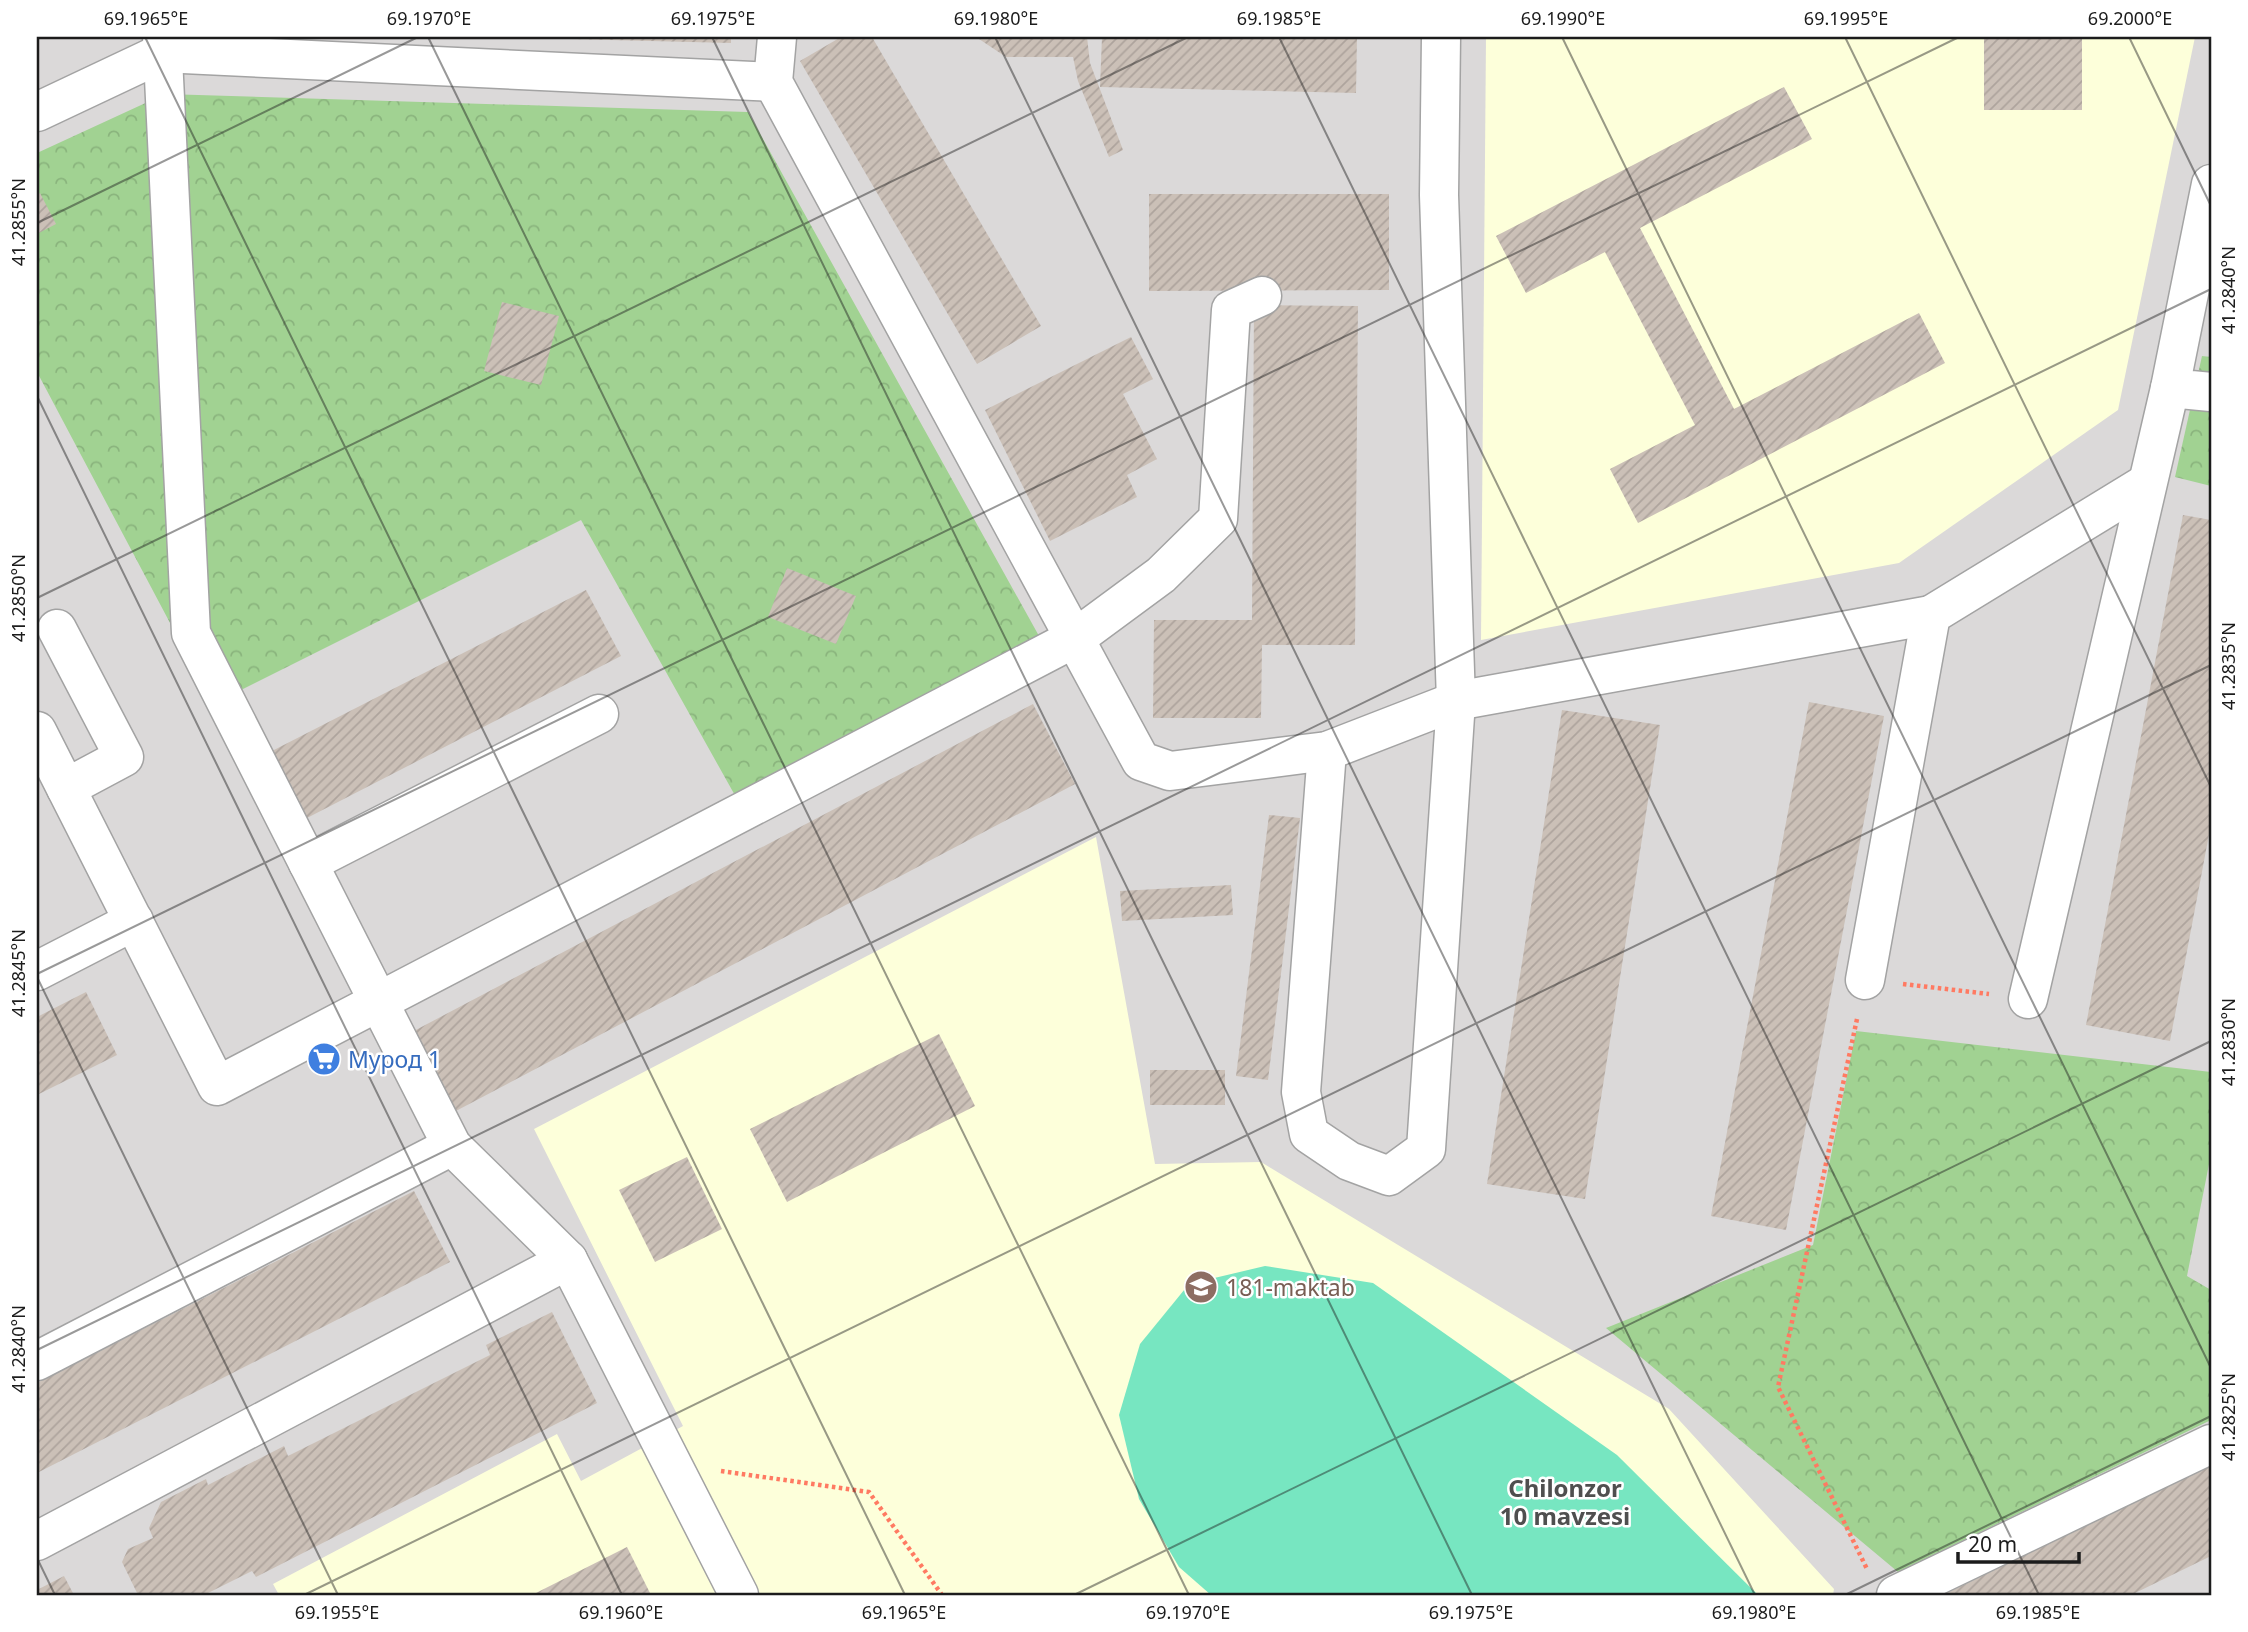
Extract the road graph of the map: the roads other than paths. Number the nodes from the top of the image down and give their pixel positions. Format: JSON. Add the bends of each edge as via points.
{"nodes":[{"id":1,"x":776,"y":37,"type":"edge"},
{"id":2,"x":1441,"y":37,"type":"edge"},
{"id":3,"x":162,"y":45,"type":"edge"},
{"id":4,"x":773,"y":82,"type":"junction"},
{"id":5,"x":37,"y":112,"type":"edge"},
{"id":6,"x":2211,"y":184,"type":"edge"},
{"id":7,"x":1262,"y":296,"type":"dead end"},
{"id":8,"x":2170,"y":388,"type":"junction"},
{"id":9,"x":2211,"y":392,"type":"edge"},
{"id":10,"x":2147,"y":483,"type":"junction"},
{"id":11,"x":1931,"y":615,"type":"junction"},
{"id":12,"x":57,"y":629,"type":"dead end"},
{"id":13,"x":1077,"y":638,"type":"junction"},
{"id":14,"x":1456,"y":701,"type":"junction"},
{"id":15,"x":599,"y":714,"type":"dead end"},
{"id":16,"x":37,"y":731,"type":"edge"},
{"id":17,"x":1327,"y":751,"type":"junction"},
{"id":18,"x":66,"y":789,"type":"junction"},
{"id":19,"x":308,"y":863,"type":"junction"},
{"id":20,"x":134,"y":921,"type":"junction"},
{"id":21,"x":37,"y":971,"type":"edge"},
{"id":22,"x":1865,"y":980,"type":"road end"},
{"id":23,"x":2028,"y":999,"type":"road end"},
{"id":24,"x":379,"y":1003,"type":"junction"},
{"id":25,"x":452,"y":1146,"type":"junction"},
{"id":26,"x":568,"y":1260,"type":"junction"},
{"id":27,"x":37,"y":1361,"type":"edge"},
{"id":28,"x":2211,"y":1444,"type":"edge"},
{"id":29,"x":37,"y":1541,"type":"edge"},
{"id":30,"x":1882,"y":1583,"type":"edge"},
{"id":31,"x":739,"y":1595,"type":"edge"}],
"edges":[{"from":1,"to":4,"type":"lane"},
{"from":2,"to":14,"type":"lane","via":[[1439,195]]},
{"from":3,"to":4,"type":"lane"},
{"from":3,"to":5,"type":"lane"},
{"from":3,"to":19,"type":"lane","via":[[191,633]]},
{"from":4,"to":13,"type":"lane"},
{"from":6,"to":8,"type":"lane"},
{"from":7,"to":13,"type":"lane","via":[[1231,310],[1218,519],[1161,575]]},
{"from":8,"to":9,"type":"lane"},
{"from":8,"to":10,"type":"lane"},
{"from":10,"to":11,"type":"lane"},
{"from":10,"to":23,"type":"lane"},
{"from":11,"to":14,"type":"lane"},
{"from":11,"to":22,"type":"lane"},
{"from":12,"to":18,"type":"lane","via":[[124,757]]},
{"from":13,"to":17,"type":"lane","via":[[1141,761],[1170,771]]},
{"from":13,"to":24,"type":"lane"},
{"from":14,"to":17,"type":"lane"},
{"from":14,"to":17,"type":"lane","via":[[1426,1149],[1389,1176],[1349,1161],[1309,1133],[1301,1092]]},
{"from":15,"to":19,"type":"lane"},
{"from":16,"to":18,"type":"lane"},
{"from":18,"to":20,"type":"lane"},
{"from":19,"to":24,"type":"lane"},
{"from":20,"to":21,"type":"lane"},
{"from":20,"to":24,"type":"lane","via":[[217,1086]]},
{"from":24,"to":25,"type":"lane"},
{"from":25,"to":26,"type":"lane"},
{"from":25,"to":27,"type":"lane"},
{"from":26,"to":29,"type":"lane"},
{"from":26,"to":31,"type":"lane"},
{"from":28,"to":30,"type":"lane"}]}
